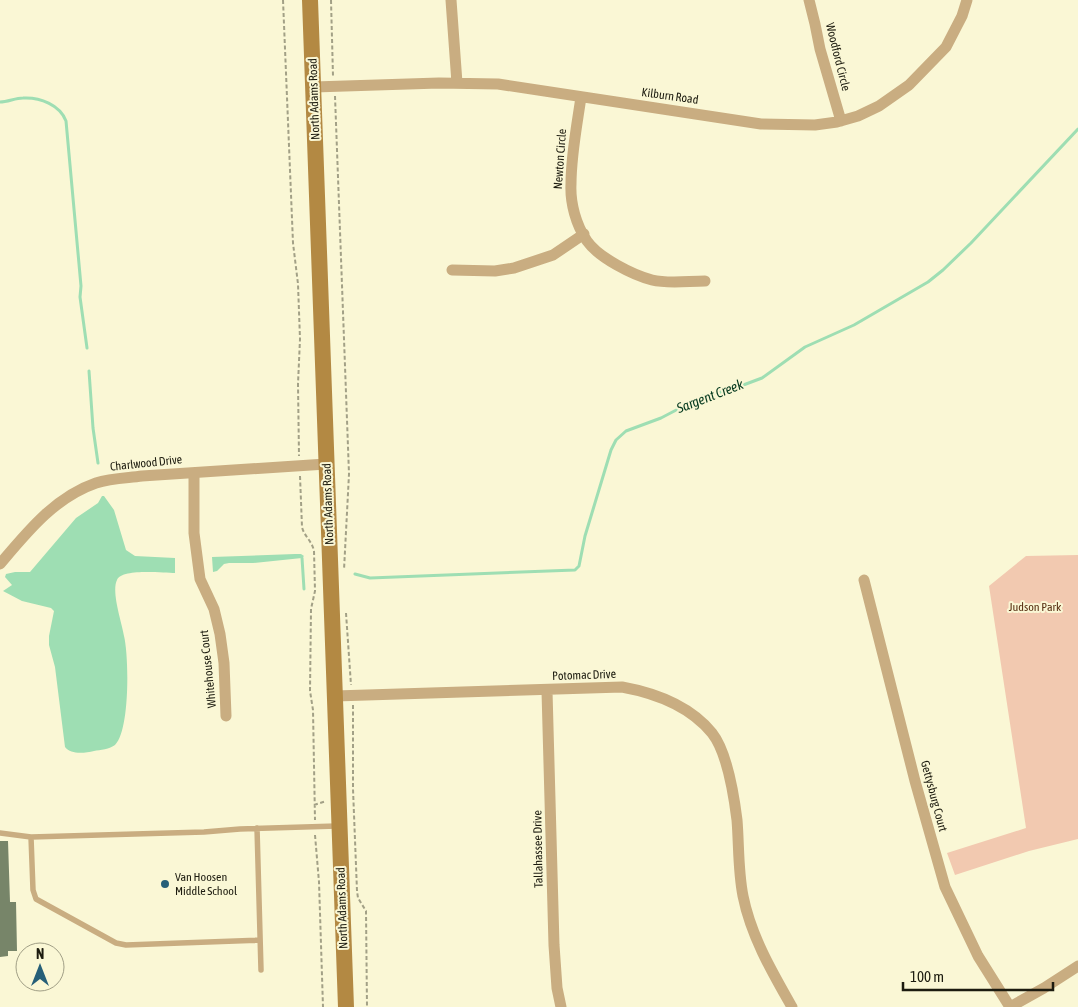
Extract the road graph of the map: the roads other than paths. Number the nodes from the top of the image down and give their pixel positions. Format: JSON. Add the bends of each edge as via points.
{"nodes":[{"id":1,"x":310,"y":0,"type":"edge"},
{"id":2,"x":451,"y":0,"type":"edge"},
{"id":3,"x":809,"y":0,"type":"edge"},
{"id":4,"x":967,"y":0,"type":"edge"},
{"id":5,"x":457,"y":83,"type":"junction"},
{"id":6,"x":314,"y":87,"type":"junction"},
{"id":7,"x":581,"y":97,"type":"junction"},
{"id":8,"x":841,"y":121,"type":"junction"},
{"id":9,"x":584,"y":234,"type":"junction"},
{"id":10,"x":452,"y":270,"type":"dead end"},
{"id":11,"x":705,"y":281,"type":"dead end"},
{"id":12,"x":326,"y":464,"type":"junction"},
{"id":13,"x":194,"y":473,"type":"junction"},
{"id":14,"x":0,"y":564,"type":"edge"},
{"id":15,"x":864,"y":580,"type":"dead end"},
{"id":16,"x":547,"y":691,"type":"junction"},
{"id":17,"x":335,"y":696,"type":"junction"},
{"id":18,"x":226,"y":716,"type":"dead end"},
{"id":19,"x":339,"y":826,"type":"junction"},
{"id":20,"x":257,"y":828,"type":"junction"},
{"id":21,"x":0,"y":834,"type":"edge"},
{"id":22,"x":31,"y":837,"type":"junction"},
{"id":23,"x":260,"y":940,"type":"junction"},
{"id":24,"x":1078,"y":966,"type":"edge"},
{"id":25,"x":261,"y":970,"type":"dead end"},
{"id":26,"x":346,"y":1007,"type":"edge"},
{"id":27,"x":561,"y":1007,"type":"edge"},
{"id":28,"x":792,"y":1007,"type":"edge"},
{"id":29,"x":1010,"y":1007,"type":"edge"}],
"edges":[{"from":1,"to":6,"type":"main road","name":"North Adams Road"},
{"from":2,"to":5,"type":"street"},
{"from":3,"to":8,"type":"street","name":"Woodford Circle"},
{"from":4,"to":8,"type":"street","name":"Kilburn Road","via":[[946,47],[909,85],[879,106]]},
{"from":5,"to":6,"type":"street","name":"Kilburn Road"},
{"from":5,"to":7,"type":"street","name":"Kilburn Road","via":[[498,84]]},
{"from":6,"to":12,"type":"main road","name":"North Adams Road"},
{"from":7,"to":8,"type":"street","name":"Kilburn Road","via":[[761,124],[815,125]]},
{"from":7,"to":9,"type":"street","name":"Newton Circle","via":[[570,184],[576,220]]},
{"from":9,"to":10,"type":"street","via":[[554,255],[514,268]]},
{"from":9,"to":11,"type":"street","name":"Newton Circle","via":[[605,257],[625,270],[653,280]]},
{"from":12,"to":13,"type":"street","name":"Charlwood Drive"},
{"from":12,"to":17,"type":"main road","name":"North Adams Road"},
{"from":13,"to":14,"type":"street","name":"Charlwood Drive","via":[[125,478],[96,484],[72,495],[48,511]]},
{"from":13,"to":18,"type":"street","name":"Whitehouse Court","via":[[194,533],[200,579],[214,609],[220,634]]},
{"from":15,"to":29,"type":"street","name":"Gettysburg Court","via":[[945,887],[978,956]]},
{"from":16,"to":17,"type":"street","name":"Potomac Drive"},
{"from":16,"to":27,"type":"street","name":"Tallahassee Drive","via":[[554,945]]},
{"from":16,"to":28,"type":"street","name":"Potomac Drive","via":[[622,687],[642,691],[680,707],[712,734],[725,760],[732,785],[742,895],[750,923],[761,951]]},
{"from":17,"to":19,"type":"main road","name":"North Adams Road"},
{"from":19,"to":20,"type":"lane"},
{"from":19,"to":26,"type":"main road","name":"North Adams Road"},
{"from":20,"to":22,"type":"lane"},
{"from":20,"to":23,"type":"lane"},
{"from":21,"to":22,"type":"lane"},
{"from":22,"to":23,"type":"lane","via":[[36,899],[116,943]]},
{"from":23,"to":25,"type":"lane"},
{"from":24,"to":29,"type":"street"}]}
